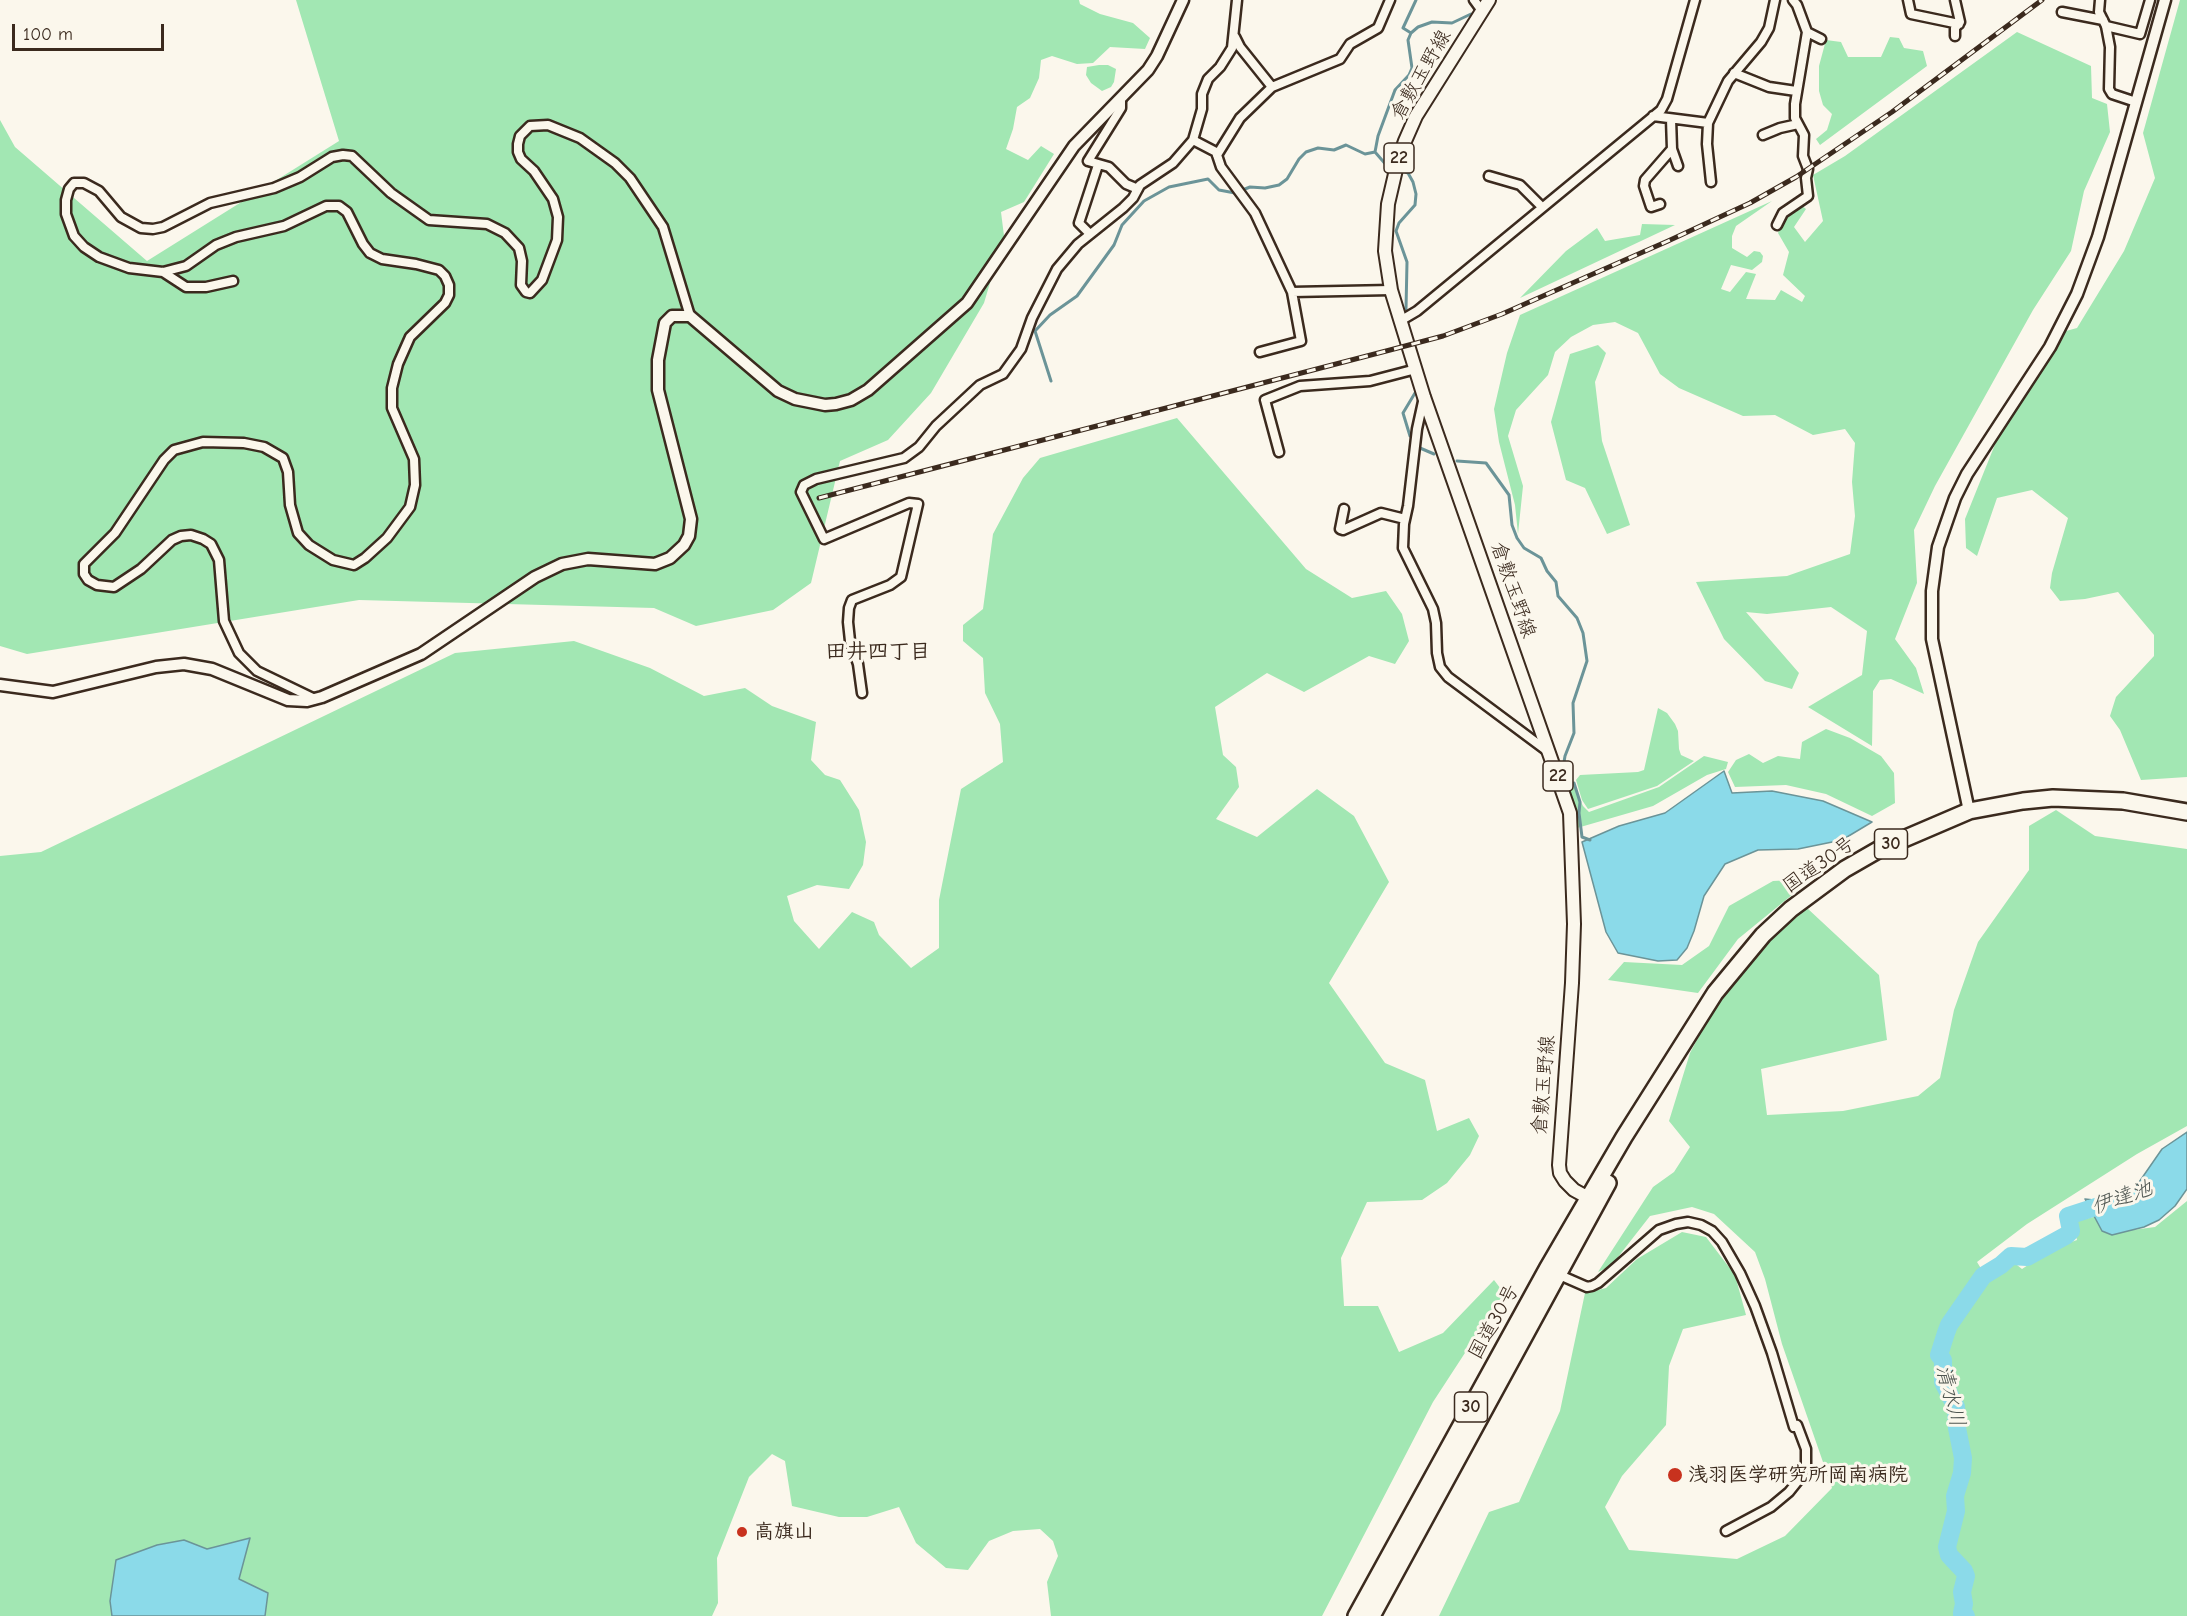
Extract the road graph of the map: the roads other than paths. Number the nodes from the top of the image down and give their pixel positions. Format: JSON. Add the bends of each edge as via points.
{"nodes":[{"id":1,"x":1183,"y":0,"type":"edge"},
{"id":2,"x":1237,"y":0,"type":"edge"},
{"id":3,"x":1390,"y":0,"type":"edge"},
{"id":4,"x":1474,"y":0,"type":"edge"},
{"id":5,"x":1489,"y":0,"type":"edge"},
{"id":6,"x":1695,"y":0,"type":"edge"},
{"id":7,"x":1775,"y":0,"type":"edge"},
{"id":8,"x":1793,"y":0,"type":"edge"},
{"id":9,"x":1908,"y":0,"type":"edge"},
{"id":10,"x":1955,"y":0,"type":"edge"},
{"id":11,"x":2100,"y":0,"type":"edge"},
{"id":12,"x":2150,"y":0,"type":"edge"},
{"id":13,"x":2165,"y":0,"type":"edge"},
{"id":14,"x":1482,"y":11,"type":"junction"},
{"id":15,"x":2062,"y":12,"type":"dead end"},
{"id":16,"x":2104,"y":23,"type":"junction"},
{"id":17,"x":1959,"y":24,"type":"junction"},
{"id":18,"x":1807,"y":32,"type":"junction"},
{"id":19,"x":1234,"y":36,"type":"junction"},
{"id":20,"x":1955,"y":36,"type":"dead end"},
{"id":21,"x":1821,"y":39,"type":"dead end"},
{"id":22,"x":1734,"y":74,"type":"junction"},
{"id":23,"x":1272,"y":87,"type":"junction"},
{"id":24,"x":1796,"y":91,"type":"junction"},
{"id":25,"x":1121,"y":98,"type":"junction"},
{"id":26,"x":2136,"y":102,"type":"junction"},
{"id":27,"x":1653,"y":116,"type":"junction"},
{"id":28,"x":1671,"y":119,"type":"junction"},
{"id":29,"x":1708,"y":123,"type":"junction"},
{"id":30,"x":1798,"y":124,"type":"junction"},
{"id":31,"x":1763,"y":135,"type":"dead end"},
{"id":32,"x":1193,"y":141,"type":"junction"},
{"id":33,"x":1672,"y":149,"type":"junction"},
{"id":34,"x":1217,"y":155,"type":"junction"},
{"id":35,"x":1098,"y":165,"type":"junction"},
{"id":36,"x":1678,"y":166,"type":"dead end"},
{"id":37,"x":1489,"y":176,"type":"dead end"},
{"id":38,"x":1711,"y":182,"type":"dead end"},
{"id":39,"x":1138,"y":189,"type":"junction"},
{"id":40,"x":1660,"y":204,"type":"dead end"},
{"id":41,"x":1542,"y":207,"type":"junction"},
{"id":42,"x":1777,"y":225,"type":"dead end"},
{"id":43,"x":1090,"y":234,"type":"junction"},
{"id":44,"x":163,"y":272,"type":"junction"},
{"id":45,"x":233,"y":281,"type":"dead end"},
{"id":46,"x":1392,"y":290,"type":"junction"},
{"id":47,"x":1292,"y":292,"type":"junction"},
{"id":48,"x":690,"y":316,"type":"junction"},
{"id":49,"x":1400,"y":321,"type":"junction"},
{"id":50,"x":1260,"y":352,"type":"dead end"},
{"id":51,"x":1416,"y":369,"type":"junction"},
{"id":52,"x":1424,"y":397,"type":"junction"},
{"id":53,"x":1279,"y":452,"type":"dead end"},
{"id":54,"x":1344,"y":509,"type":"dead end"},
{"id":55,"x":1405,"y":519,"type":"junction"},
{"id":56,"x":0,"y":685,"type":"edge"},
{"id":57,"x":862,"y":693,"type":"dead end"},
{"id":58,"x":315,"y":699,"type":"junction"},
{"id":59,"x":1550,"y":753,"type":"junction"},
{"id":60,"x":1969,"y":811,"type":"junction"},
{"id":61,"x":2187,"y":812,"type":"edge"},
{"id":62,"x":1593,"y":1201,"type":"junction"},
{"id":63,"x":1553,"y":1272,"type":"junction"},
{"id":64,"x":1726,"y":1531,"type":"dead end"},
{"id":65,"x":1356,"y":1616,"type":"edge"},
{"id":66,"x":1372,"y":1616,"type":"edge"}],
"edges":[{"from":1,"to":25,"type":"street","via":[[1157,56]]},
{"from":2,"to":19,"type":"street"},
{"from":3,"to":23,"type":"street","via":[[1378,28],[1350,44],[1340,59]]},
{"from":4,"to":14,"type":"street"},
{"from":5,"to":14,"type":"main road","name":"倉敷玉野線","number":"22"},
{"from":6,"to":27,"type":"street","via":[[1667,99]]},
{"from":7,"to":22,"type":"street","via":[[1769,28]]},
{"from":8,"to":18,"type":"street"},
{"from":9,"to":17,"type":"street","via":[[1911,14]]},
{"from":10,"to":17,"type":"street"},
{"from":11,"to":16,"type":"street","via":[[2098,12]]},
{"from":12,"to":16,"type":"street","via":[[2140,34]]},
{"from":13,"to":26,"type":"street"},
{"from":14,"to":46,"type":"main road","name":"倉敷玉野線","number":"22","via":[[1416,116],[1398,161],[1385,233]]},
{"from":15,"to":16,"type":"street"},
{"from":16,"to":26,"type":"street","via":[[2110,47],[2109,89],[2112,94]]},
{"from":17,"to":20,"type":"street"},
{"from":18,"to":21,"type":"street"},
{"from":18,"to":24,"type":"street"},
{"from":19,"to":23,"type":"street"},
{"from":19,"to":32,"type":"street","via":[[1232,48],[1208,79]]},
{"from":22,"to":24,"type":"street","via":[[1769,87]]},
{"from":22,"to":29,"type":"street"},
{"from":23,"to":34,"type":"street","via":[[1240,118]]},
{"from":24,"to":30,"type":"street"},
{"from":25,"to":35,"type":"street","via":[[1121,108],[1088,161]]},
{"from":25,"to":48,"type":"street","via":[[1074,146],[967,303],[868,390],[851,400],[825,405],[778,391]]},
{"from":26,"to":60,"type":"street","via":[[2098,237],[2077,294],[2050,346],[1967,474],[1938,547],[1932,591],[1932,639]]},
{"from":27,"to":28,"type":"street"},
{"from":27,"to":41,"type":"street"},
{"from":28,"to":29,"type":"street"},
{"from":28,"to":33,"type":"street"},
{"from":29,"to":38,"type":"street"},
{"from":30,"to":31,"type":"street"},
{"from":30,"to":42,"type":"street","via":[[1804,135],[1808,196],[1783,213]]},
{"from":32,"to":34,"type":"street"},
{"from":32,"to":39,"type":"street","via":[[1173,163]]},
{"from":33,"to":36,"type":"street"},
{"from":33,"to":40,"type":"street","via":[[1645,180],[1651,207]]},
{"from":34,"to":47,"type":"street","via":[[1221,167],[1255,213]]},
{"from":35,"to":39,"type":"street","via":[[1109,167],[1126,184]]},
{"from":35,"to":43,"type":"street","via":[[1078,223]]},
{"from":37,"to":41,"type":"street","via":[[1520,185]]},
{"from":39,"to":43,"type":"street","via":[[1123,208]]},
{"from":41,"to":49,"type":"street"},
{"from":43,"to":57,"type":"street","via":[[1056,268],[1021,349],[1003,374],[980,385],[919,447],[903,458],[804,485],[801,492],[825,538],[909,503],[918,504],[901,577],[852,600],[849,608],[850,641]]},
{"from":44,"to":45,"type":"street","via":[[186,287]]},
{"from":44,"to":48,"type":"street","via":[[129,268],[84,247],[71,231],[66,214],[66,200],[74,183],[84,183],[99,191],[121,217],[141,228],[153,229],[210,203],[274,188],[343,155],[352,156],[391,193],[429,220],[487,224],[505,233],[519,248],[521,285],[530,293],[542,280],[557,240],[558,217],[552,199],[521,159],[518,144],[530,126],[548,125],[580,138],[630,178],[663,227]]},
{"from":44,"to":58,"type":"street","via":[[186,266],[216,245],[236,237],[284,226],[326,206],[339,206],[347,212],[370,253],[439,270],[449,285],[445,303],[405,346],[393,388],[392,408],[414,459],[415,485],[410,507],[366,558],[354,565],[333,560],[298,533],[283,458],[244,443],[203,442],[174,450],[164,460],[115,533],[84,564],[88,580],[114,587],[141,570],[172,540],[191,535],[203,539],[211,544],[219,560],[225,621],[239,653],[257,671]]},
{"from":46,"to":47,"type":"street"},
{"from":46,"to":49,"type":"main road","name":"倉敷玉野線","number":"22"},
{"from":47,"to":50,"type":"street","via":[[1301,341]]},
{"from":48,"to":58,"type":"street","via":[[672,316],[665,323],[658,360],[658,390],[691,519],[689,536],[677,552],[655,564],[588,559],[562,564],[535,577],[421,654]]},
{"from":49,"to":51,"type":"main road","name":"倉敷玉野線","number":"22"},
{"from":51,"to":52,"type":"main road","name":"倉敷玉野線","number":"22"},
{"from":51,"to":53,"type":"street","via":[[1370,381],[1300,386],[1265,400]]},
{"from":52,"to":55,"type":"street"},
{"from":52,"to":59,"type":"main road","name":"倉敷玉野線","number":"22"},
{"from":54,"to":55,"type":"street","via":[[1340,529],[1343,530],[1381,513]]},
{"from":55,"to":59,"type":"street","via":[[1403,548],[1433,609],[1440,667]]},
{"from":56,"to":58,"type":"street","via":[[53,692],[184,664],[212,669],[288,699]]},
{"from":59,"to":62,"type":"main road","name":"倉敷玉野線","number":"22","via":[[1570,813],[1574,924],[1559,1165],[1565,1181]]},
{"from":60,"to":61,"type":"highway","name":"国道30号","number":"30","via":[[2023,801],[2088,798]]},
{"from":60,"to":62,"type":"highway","name":"国道30号","number":"30","via":[[1845,868],[1762,935],[1714,993],[1624,1137]]},
{"from":62,"to":63,"type":"highway","name":"国道30号","number":"30"},
{"from":63,"to":64,"type":"street","via":[[1592,1286],[1659,1230],[1676,1224],[1701,1225],[1722,1242],[1755,1306],[1794,1427],[1797,1425],[1806,1449],[1806,1465],[1789,1492],[1771,1507]]},
{"from":63,"to":65,"type":"highway","name":"国道30号","number":"30"},
{"from":63,"to":66,"type":"highway","name":"国道30号","number":"30"}]}
